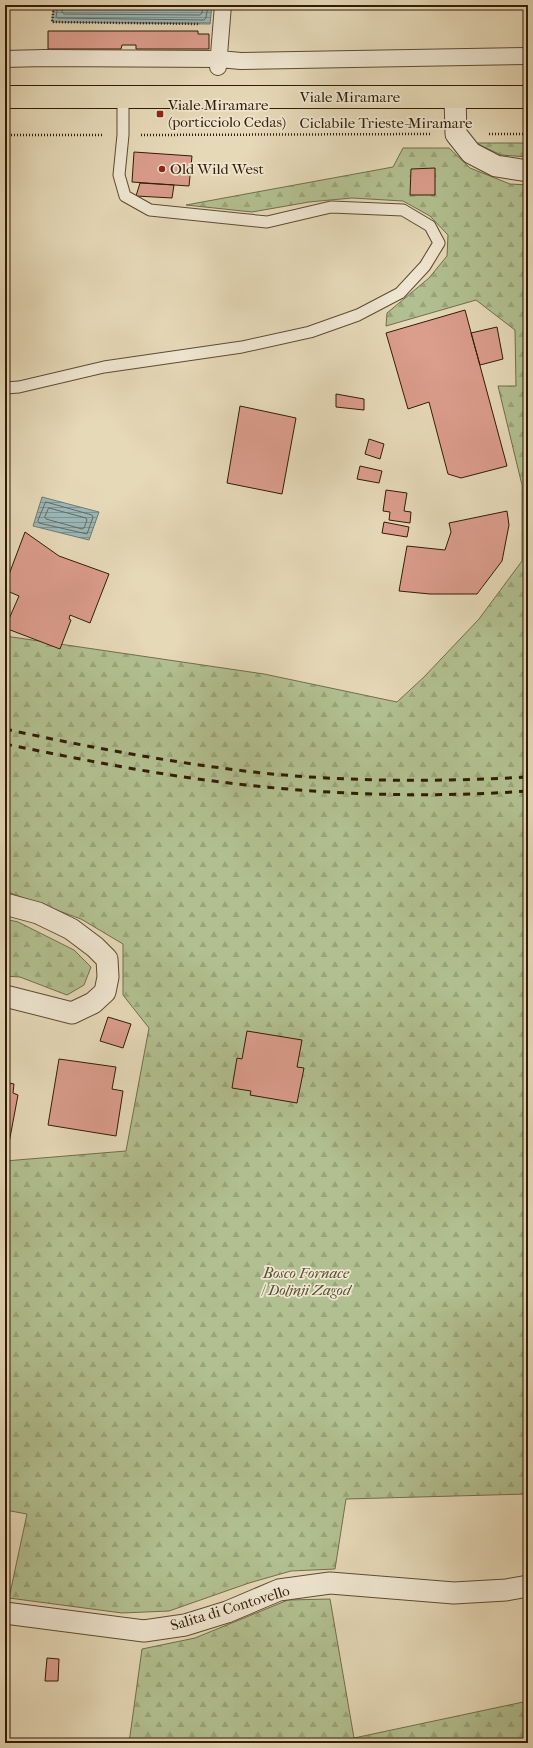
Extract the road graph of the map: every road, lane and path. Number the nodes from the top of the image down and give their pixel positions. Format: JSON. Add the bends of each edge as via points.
{"nodes":[{"id":1,"x":6,"y":5,"type":"edge"},
{"id":2,"x":54,"y":5,"type":"edge"},
{"id":3,"x":223,"y":5,"type":"edge"},
{"id":4,"x":5,"y":14,"type":"edge"},
{"id":5,"x":202,"y":24,"type":"dead end"},
{"id":6,"x":528,"y":56,"type":"edge"},
{"id":7,"x":5,"y":59,"type":"edge"},
{"id":8,"x":219,"y":63,"type":"junction"},
{"id":9,"x":5,"y":97,"type":"edge"},
{"id":10,"x":124,"y":97,"type":"junction"},
{"id":11,"x":455,"y":97,"type":"junction"},
{"id":12,"x":528,"y":98,"type":"edge"},
{"id":13,"x":456,"y":134,"type":"junction"},
{"id":14,"x":528,"y":134,"type":"edge"},
{"id":15,"x":5,"y":135,"type":"edge"},
{"id":16,"x":123,"y":135,"type":"junction"},
{"id":17,"x":528,"y":171,"type":"edge"},
{"id":18,"x":5,"y":388,"type":"edge"},
{"id":19,"x":5,"y":904,"type":"edge"},
{"id":20,"x":5,"y":996,"type":"edge"},
{"id":21,"x":528,"y":1586,"type":"edge"},
{"id":22,"x":5,"y":1613,"type":"edge"}],
"edges":[{"from":1,"to":4,"type":"path"},
{"from":2,"to":5,"type":"path","via":[[52,22]]},
{"from":3,"to":8,"type":"street"},
{"from":6,"to":8,"type":"street"},
{"from":7,"to":8,"type":"street"},
{"from":9,"to":10,"type":"main road","name":"Viale Miramare"},
{"from":10,"to":11,"type":"main road","name":"Viale Miramare"},
{"from":10,"to":16,"type":"lane"},
{"from":11,"to":12,"type":"main road","name":"Viale Miramare"},
{"from":11,"to":13,"type":"street"},
{"from":13,"to":14,"type":"path","name":"Ciclabile Trieste-Miramare"},
{"from":13,"to":16,"type":"path","name":"Ciclabile Trieste-Miramare"},
{"from":13,"to":17,"type":"street","via":[[471,153],[496,166]]},
{"from":15,"to":16,"type":"path","name":"Ciclabile Trieste-Miramare"},
{"from":16,"to":18,"type":"lane","via":[[119,175],[125,196],[150,210],[267,222],[331,207],[404,210],[430,226],[439,243],[425,266],[400,293],[358,315],[310,332],[242,346],[104,367]]},
{"from":19,"to":20,"type":"street","via":[[38,913],[71,929],[107,959],[108,977],[105,992],[93,1003],[72,1013]]},
{"from":21,"to":22,"type":"street","name":"Salita di Contovello","via":[[454,1593],[330,1583],[279,1590],[227,1612],[192,1623],[144,1631]]}]}
